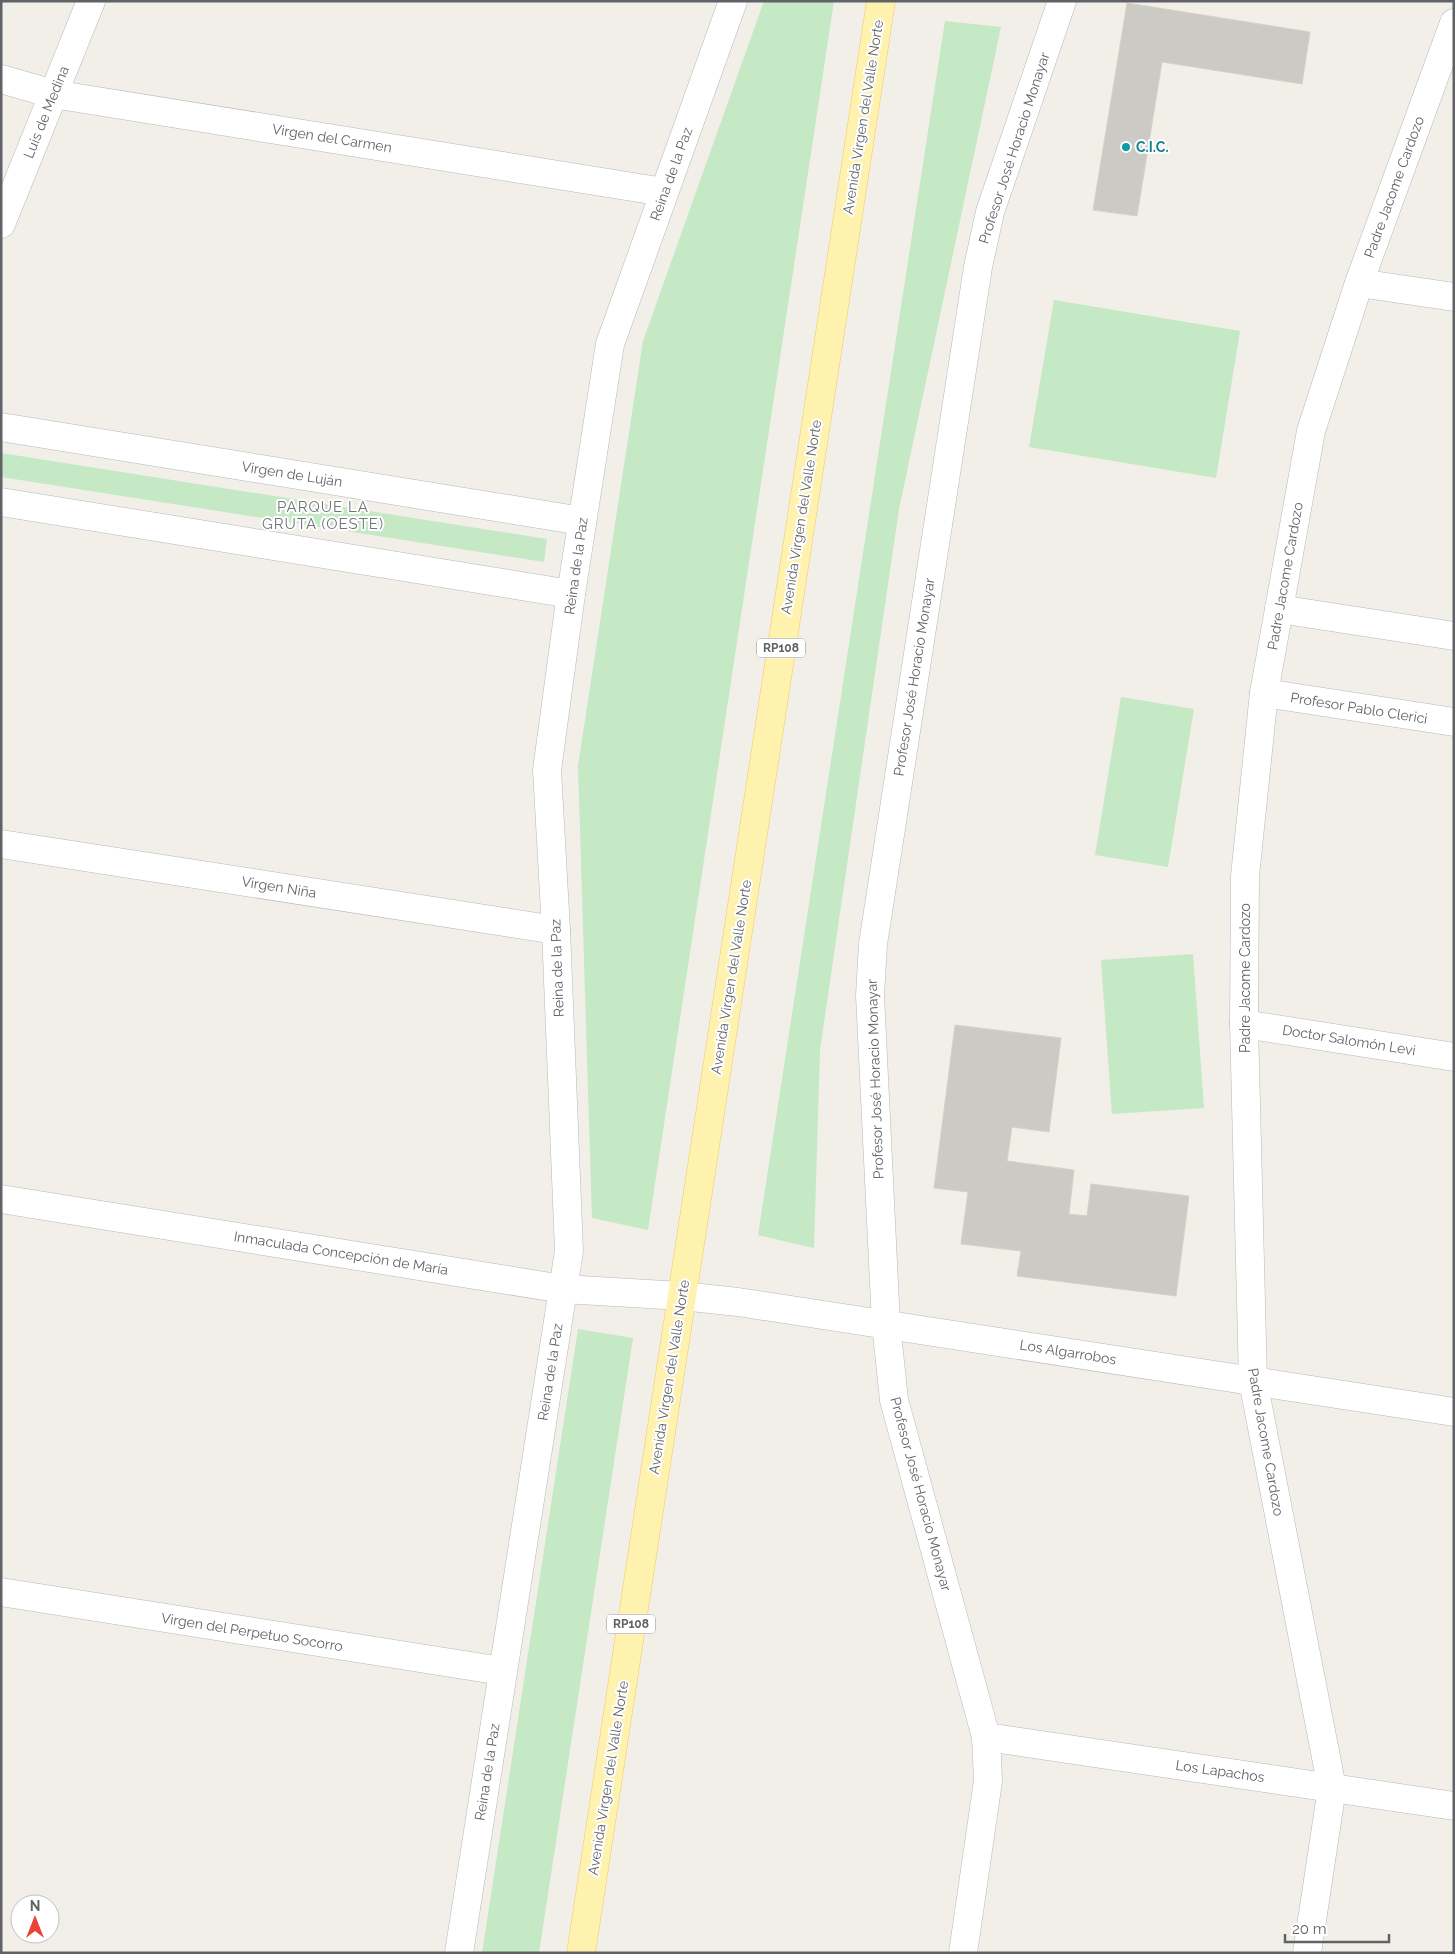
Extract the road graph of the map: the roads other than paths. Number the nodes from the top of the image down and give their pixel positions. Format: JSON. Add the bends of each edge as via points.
{"nodes":[{"id":1,"x":91,"y":1,"type":"edge"},
{"id":2,"x":733,"y":1,"type":"edge"},
{"id":3,"x":881,"y":1,"type":"edge"},
{"id":4,"x":1062,"y":1,"type":"edge"},
{"id":5,"x":1454,"y":23,"type":"edge"},
{"id":6,"x":1,"y":79,"type":"edge"},
{"id":7,"x":54,"y":94,"type":"junction"},
{"id":8,"x":664,"y":192,"type":"junction"},
{"id":9,"x":1,"y":224,"type":"edge"},
{"id":10,"x":1359,"y":283,"type":"junction"},
{"id":11,"x":1454,"y":297,"type":"edge"},
{"id":12,"x":1,"y":428,"type":"edge"},
{"id":13,"x":1,"y":502,"type":"edge"},
{"id":14,"x":582,"y":521,"type":"junction"},
{"id":15,"x":571,"y":594,"type":"junction"},
{"id":16,"x":1279,"y":610,"type":"junction"},
{"id":17,"x":1454,"y":636,"type":"edge"},
{"id":18,"x":1264,"y":693,"type":"junction"},
{"id":19,"x":1454,"y":722,"type":"edge"},
{"id":20,"x":1,"y":844,"type":"edge"},
{"id":21,"x":556,"y":930,"type":"junction"},
{"id":22,"x":1244,"y":1024,"type":"junction"},
{"id":23,"x":1454,"y":1057,"type":"edge"},
{"id":24,"x":1,"y":1199,"type":"edge"},
{"id":25,"x":563,"y":1289,"type":"junction"},
{"id":26,"x":682,"y":1296,"type":"junction"},
{"id":27,"x":886,"y":1324,"type":"junction"},
{"id":28,"x":1253,"y":1381,"type":"junction"},
{"id":29,"x":1454,"y":1412,"type":"edge"},
{"id":30,"x":1,"y":1592,"type":"edge"},
{"id":31,"x":502,"y":1671,"type":"junction"},
{"id":32,"x":986,"y":1737,"type":"junction"},
{"id":33,"x":1332,"y":1788,"type":"junction"},
{"id":34,"x":1454,"y":1806,"type":"edge"},
{"id":35,"x":459,"y":1953,"type":"edge"},
{"id":36,"x":581,"y":1953,"type":"edge"},
{"id":37,"x":963,"y":1953,"type":"edge"},
{"id":38,"x":1307,"y":1953,"type":"edge"}],
"edges":[{"from":1,"to":7,"type":"street","name":"Luis de Medina"},
{"from":2,"to":8,"type":"street","name":"Reina de la Paz"},
{"from":3,"to":26,"type":"main road","name":"Avenida Virgen del Valle Norte","number":"RP108"},
{"from":4,"to":27,"type":"street","name":"Profesor José Horacio Monayar","via":[[990,212],[978,267],[873,944],[870,995]]},
{"from":5,"to":10,"type":"street","name":"Padre Jacome Cardozo"},
{"from":6,"to":7,"type":"street","name":"Virgen del Carmen"},
{"from":7,"to":8,"type":"street","name":"Virgen del Carmen"},
{"from":7,"to":9,"type":"street","name":"Luis de Medina"},
{"from":8,"to":14,"type":"street","name":"Reina de la Paz","via":[[610,344]]},
{"from":10,"to":11,"type":"street"},
{"from":10,"to":16,"type":"street","name":"Padre Jacome Cardozo","via":[[1311,431]]},
{"from":12,"to":14,"type":"street","name":"Virgen de Luján"},
{"from":13,"to":15,"type":"street"},
{"from":14,"to":15,"type":"street","name":"Reina de la Paz"},
{"from":15,"to":21,"type":"street","name":"Reina de la Paz","via":[[547,770]]},
{"from":16,"to":17,"type":"street"},
{"from":16,"to":18,"type":"street","name":"Padre Jacome Cardozo"},
{"from":18,"to":19,"type":"street","name":"Profesor Pablo Clerici"},
{"from":18,"to":22,"type":"street","name":"Padre Jacome Cardozo","via":[[1246,876]]},
{"from":20,"to":21,"type":"street","name":"Virgen Niña"},
{"from":21,"to":25,"type":"street","name":"Reina de la Paz","via":[[569,1250]]},
{"from":22,"to":23,"type":"street","name":"Doctor Salomón Levi"},
{"from":22,"to":28,"type":"street","name":"Padre Jacome Cardozo"},
{"from":24,"to":25,"type":"street","name":"Inmaculada Concepción de María"},
{"from":25,"to":26,"type":"street","name":"Inmaculada Concepción de María"},
{"from":25,"to":31,"type":"street","name":"Reina de la Paz"},
{"from":26,"to":27,"type":"street","name":"Los Algarrobos"},
{"from":26,"to":36,"type":"main road","name":"Avenida Virgen del Valle Norte","number":"RP108"},
{"from":27,"to":28,"type":"street","name":"Los Algarrobos"},
{"from":27,"to":32,"type":"street","name":"Profesor José Horacio Monayar","via":[[894,1400]]},
{"from":28,"to":29,"type":"street","name":"Los Algarrobos"},
{"from":28,"to":33,"type":"street","name":"Padre Jacome Cardozo"},
{"from":30,"to":31,"type":"street","name":"Virgen del Perpetuo Socorro"},
{"from":31,"to":35,"type":"street","name":"Reina de la Paz"},
{"from":32,"to":33,"type":"street","name":"Los Lapachos"},
{"from":32,"to":37,"type":"street","name":"Profesor José Horacio Monayar","via":[[988,1781]]},
{"from":33,"to":34,"type":"street","name":"Los Lapachos"},
{"from":33,"to":38,"type":"street","name":"Padre Jacome Cardozo"}]}
